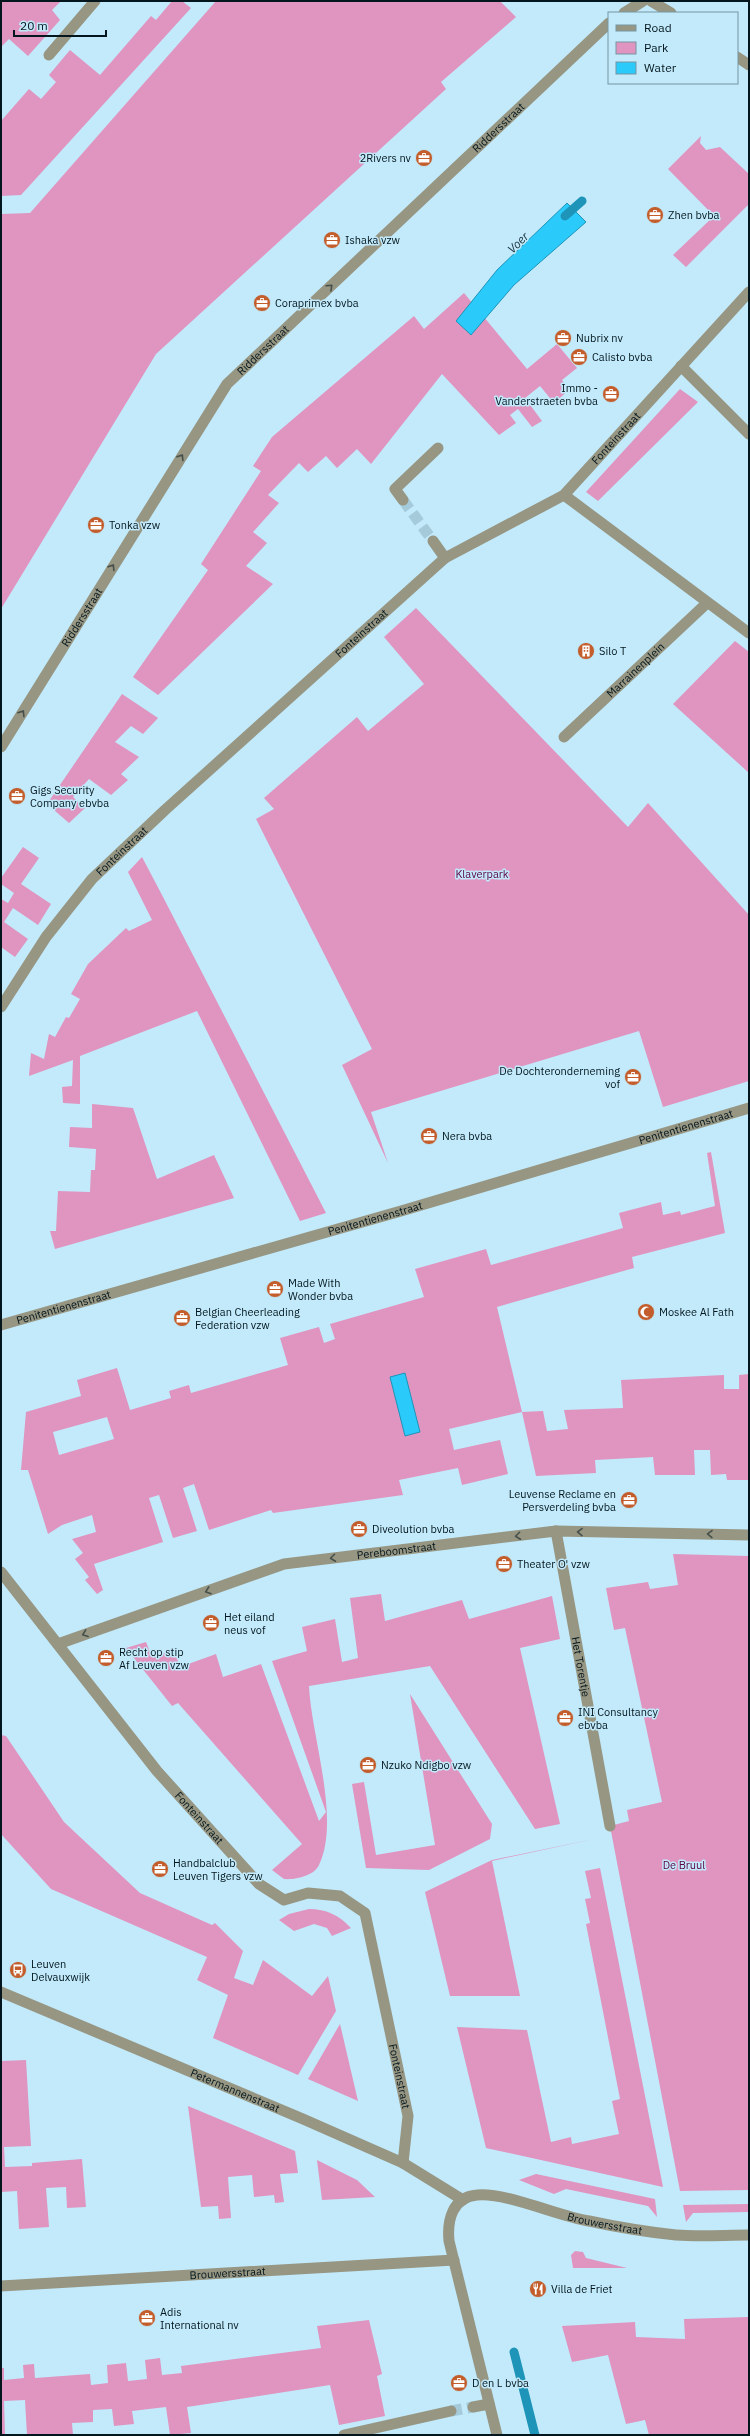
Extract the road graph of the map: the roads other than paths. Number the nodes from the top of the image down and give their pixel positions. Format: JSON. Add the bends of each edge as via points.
{"nodes":[{"id":1,"x":95,"y":1,"type":"edge"},
{"id":2,"x":643,"y":1,"type":"edge"},
{"id":3,"x":651,"y":1,"type":"edge"},
{"id":4,"x":626,"y":12,"type":"edge"},
{"id":5,"x":669,"y":12,"type":"edge"},
{"id":6,"x":608,"y":24,"type":"edge"},
{"id":7,"x":49,"y":55,"type":"dead end"},
{"id":8,"x":738,"y":57,"type":"edge"},
{"id":9,"x":749,"y":65,"type":"edge"},
{"id":10,"x":749,"y":292,"type":"edge"},
{"id":11,"x":681,"y":366,"type":"junction"},
{"id":12,"x":749,"y":434,"type":"edge"},
{"id":13,"x":438,"y":448,"type":"dead end"},
{"id":14,"x":564,"y":495,"type":"junction"},
{"id":15,"x":403,"y":500,"type":"tunnel mouth"},
{"id":16,"x":433,"y":541,"type":"tunnel mouth"},
{"id":17,"x":445,"y":558,"type":"junction"},
{"id":18,"x":707,"y":603,"type":"junction"},
{"id":19,"x":749,"y":633,"type":"edge"},
{"id":20,"x":564,"y":738,"type":"dead end"},
{"id":21,"x":1,"y":746,"type":"edge"},
{"id":22,"x":1,"y":1008,"type":"edge"},
{"id":23,"x":749,"y":1108,"type":"edge"},
{"id":24,"x":1,"y":1325,"type":"edge"},
{"id":25,"x":556,"y":1531,"type":"junction"},
{"id":26,"x":749,"y":1535,"type":"edge"},
{"id":27,"x":1,"y":1572,"type":"edge"},
{"id":28,"x":58,"y":1644,"type":"junction"},
{"id":29,"x":610,"y":1826,"type":"dead end"},
{"id":30,"x":1,"y":1992,"type":"edge"},
{"id":31,"x":403,"y":2163,"type":"junction"},
{"id":32,"x":464,"y":2200,"type":"junction"},
{"id":33,"x":749,"y":2235,"type":"edge"},
{"id":34,"x":454,"y":2260,"type":"junction"},
{"id":35,"x":1,"y":2286,"type":"edge"},
{"id":36,"x":489,"y":2404,"type":"junction"},
{"id":37,"x":473,"y":2407,"type":"tunnel mouth"},
{"id":38,"x":451,"y":2411,"type":"tunnel mouth"},
{"id":39,"x":344,"y":2435,"type":"edge"},
{"id":40,"x":497,"y":2435,"type":"edge"}],
"edges":[{"from":1,"to":7,"type":"street"},
{"from":2,"to":4,"type":"street"},
{"from":3,"to":5,"type":"street"},
{"from":21,"to":6,"type":"street","name":"Riddersstraat","one_way":true,"via":[[227,384]]},
{"from":8,"to":9,"type":"street"},
{"from":10,"to":11,"type":"street","name":"Fonteinstraat"},
{"from":11,"to":12,"type":"street"},
{"from":11,"to":14,"type":"street","name":"Fonteinstraat"},
{"from":13,"to":15,"type":"street","via":[[395,489]]},
{"from":14,"to":17,"type":"street","name":"Fonteinstraat"},
{"from":14,"to":18,"type":"street"},
{"from":16,"to":17,"type":"street"},
{"from":17,"to":22,"type":"street","name":"Fonteinstraat","via":[[92,879],[46,936]]},
{"from":18,"to":19,"type":"street"},
{"from":18,"to":20,"type":"street","name":"Marrainenplein"},
{"from":23,"to":24,"type":"street","name":"Penitentienenstraat"},
{"from":26,"to":25,"type":"street","name":"Pereboomstraat","one_way":true},
{"from":25,"to":28,"type":"street","name":"Pereboomstraat","one_way":true,"via":[[284,1564]]},
{"from":25,"to":29,"type":"street","name":"Het Torentje"},
{"from":27,"to":28,"type":"street","name":"Fonteinstraat"},
{"from":28,"to":31,"type":"street","name":"Fonteinstraat","via":[[157,1771],[259,1884],[284,1900],[308,1893],[340,1896],[365,1913],[408,2116]]},
{"from":30,"to":31,"type":"street","name":"Petermannenstraat"},
{"from":31,"to":32,"type":"street","name":"Petermannenstraat"},
{"from":32,"to":33,"type":"street","name":"Brouwersstraat","via":[[476,2195],[496,2197],[587,2221],[677,2235]]},
{"from":32,"to":34,"type":"street","via":[[453,2210],[447,2224]]},
{"from":34,"to":35,"type":"street","name":"Brouwersstraat"},
{"from":34,"to":36,"type":"street"},
{"from":36,"to":37,"type":"street"},
{"from":36,"to":40,"type":"street"},
{"from":38,"to":39,"type":"street"}]}
